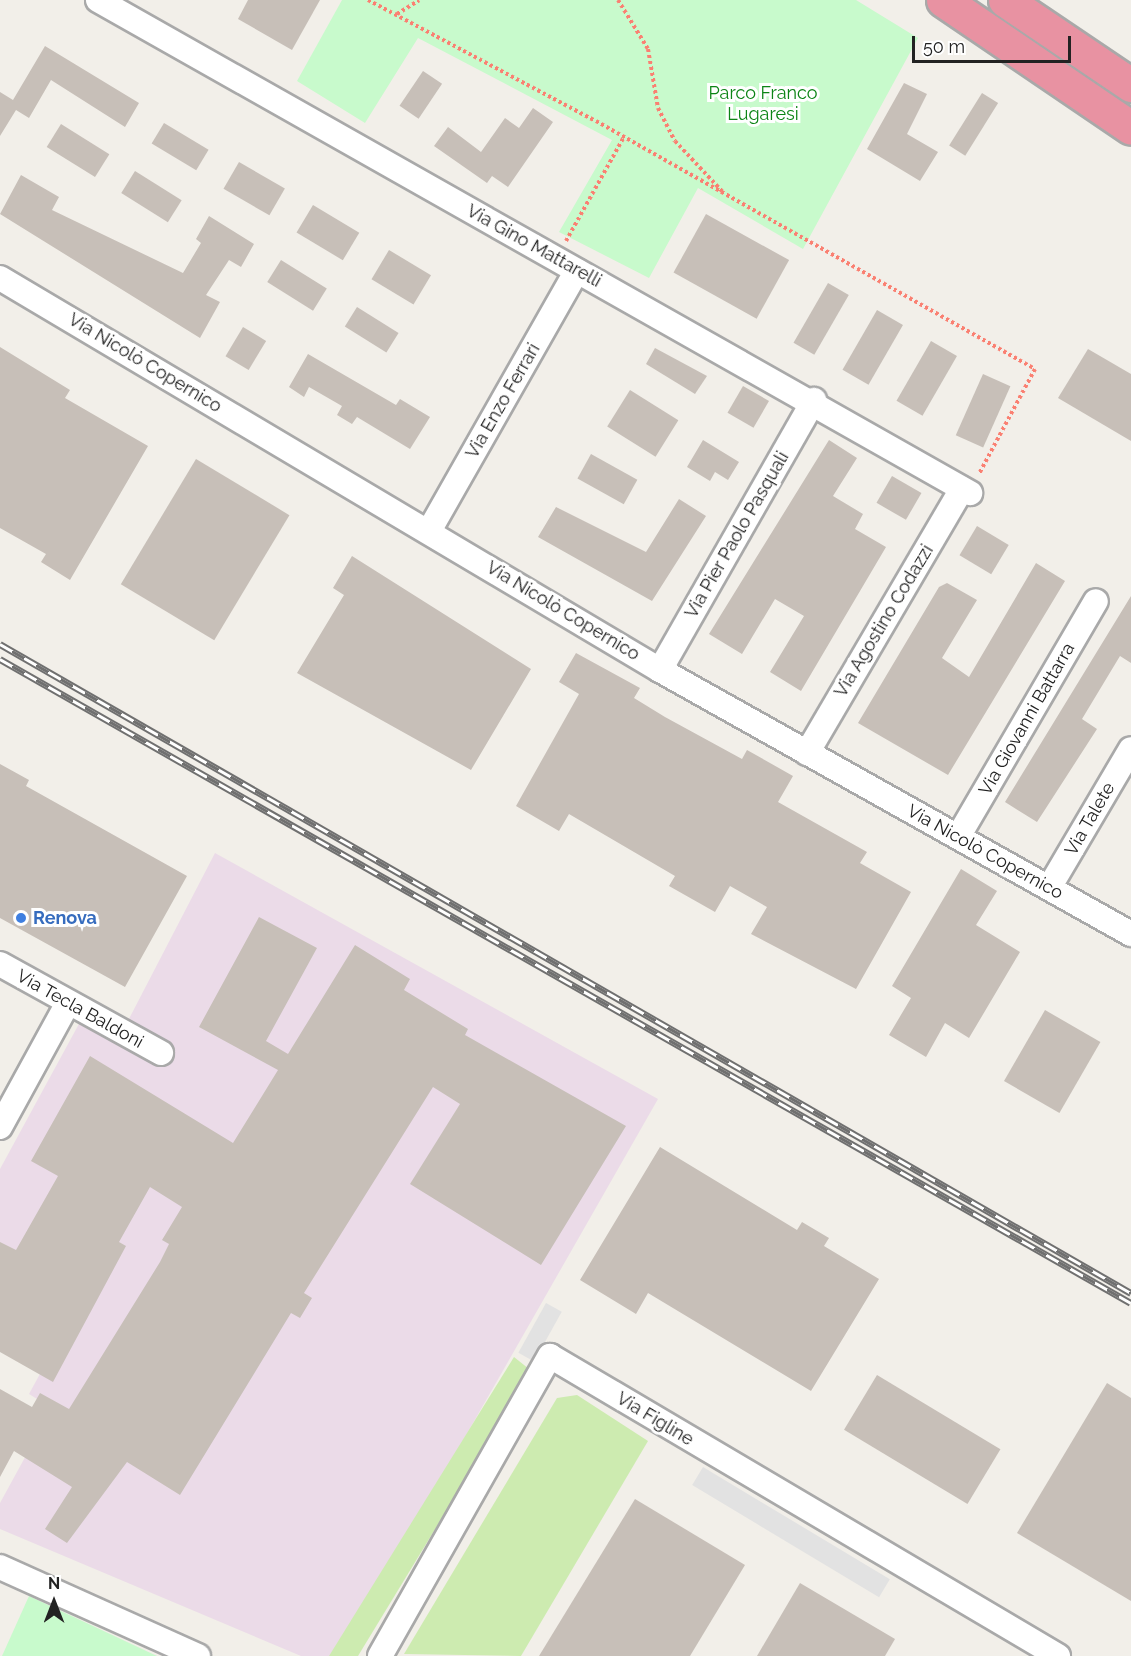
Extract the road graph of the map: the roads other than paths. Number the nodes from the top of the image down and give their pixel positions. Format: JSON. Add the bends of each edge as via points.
{"nodes":[{"id":1,"x":98,"y":0,"type":"edge"},
{"id":2,"x":943,"y":0,"type":"edge"},
{"id":3,"x":1005,"y":0,"type":"edge"},
{"id":4,"x":1131,"y":85,"type":"edge"},
{"id":5,"x":1131,"y":128,"type":"edge"},
{"id":6,"x":577,"y":271,"type":"junction"},
{"id":7,"x":0,"y":278,"type":"edge"},
{"id":8,"x":814,"y":400,"type":"junction"},
{"id":9,"x":966,"y":491,"type":"joint"},
{"id":10,"x":429,"y":531,"type":"junction"},
{"id":11,"x":1096,"y":601,"type":"dead end"},
{"id":12,"x":660,"y":670,"type":"junction"},
{"id":13,"x":1131,"y":749,"type":"edge"},
{"id":14,"x":807,"y":753,"type":"junction"},
{"id":15,"x":958,"y":837,"type":"junction"},
{"id":16,"x":1049,"y":888,"type":"junction"},
{"id":17,"x":1131,"y":934,"type":"edge"},
{"id":18,"x":0,"y":964,"type":"edge"},
{"id":19,"x":68,"y":1003,"type":"junction"},
{"id":20,"x":161,"y":1053,"type":"dead end"},
{"id":21,"x":0,"y":1127,"type":"edge"},
{"id":22,"x":0,"y":1567,"type":"edge"},
{"id":23,"x":198,"y":1656,"type":"edge"},
{"id":24,"x":380,"y":1656,"type":"edge"},
{"id":25,"x":1058,"y":1656,"type":"edge"}],
"edges":[{"from":1,"to":6,"type":"street","name":"Via Gino Mattarelli"},
{"from":2,"to":5,"type":"highway"},
{"from":3,"to":4,"type":"highway"},
{"from":6,"to":8,"type":"street","name":"Via Gino Mattarelli"},
{"from":6,"to":10,"type":"street","name":"Via Enzo Ferrari"},
{"from":7,"to":10,"type":"street","name":"Via Nicolò Copernico"},
{"from":8,"to":9,"type":"street","name":"Via Gino Mattarelli"},
{"from":8,"to":12,"type":"street","name":"Via Pier Paolo Pasquali"},
{"from":9,"to":14,"type":"street","name":"Via Agostino Codazzi"},
{"from":10,"to":12,"type":"street","name":"Via Nicolò Copernico"},
{"from":11,"to":15,"type":"street","name":"Via Giovanni Battarra"},
{"from":12,"to":14,"type":"street","name":"Via Nicolò Copernico"},
{"from":13,"to":16,"type":"street","name":"Via Talete"},
{"from":14,"to":15,"type":"street","name":"Via Nicolò Copernico"},
{"from":15,"to":16,"type":"street","name":"Via Nicolò Copernico"},
{"from":16,"to":17,"type":"street","name":"Via Nicolò Copernico"},
{"from":18,"to":19,"type":"street","name":"Via Tecla Baldoni"},
{"from":19,"to":20,"type":"street","name":"Via Tecla Baldoni"},
{"from":19,"to":21,"type":"street"},
{"from":22,"to":23,"type":"street"},
{"from":24,"to":25,"type":"street","name":"Via Figline","via":[[549,1356]]}]}
